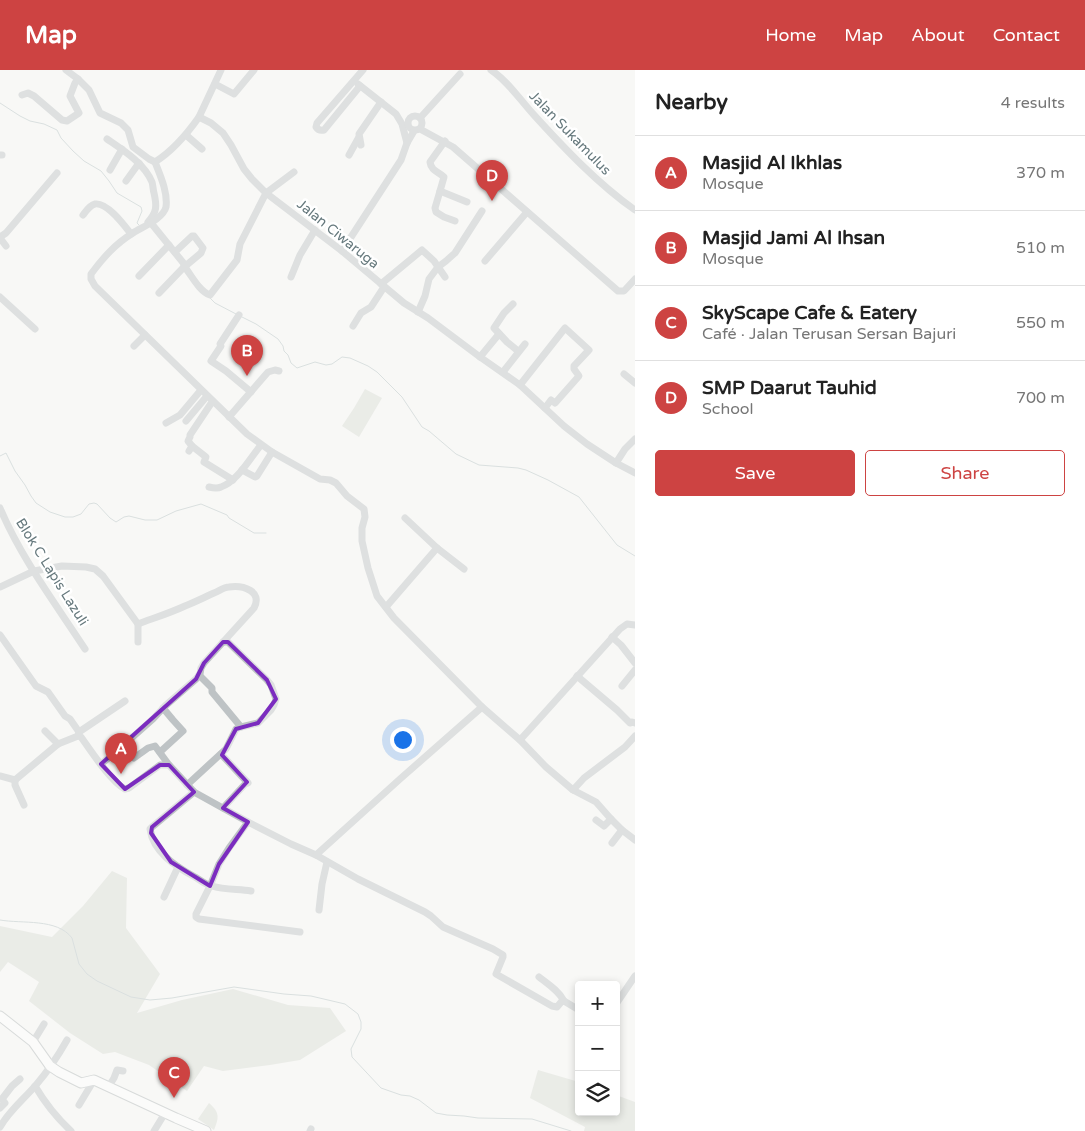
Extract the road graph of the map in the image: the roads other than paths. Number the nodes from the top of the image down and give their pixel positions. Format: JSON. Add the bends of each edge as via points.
{"nodes":[{"id":1,"x":66,"y":70,"type":"edge"},
{"id":2,"x":222,"y":70,"type":"edge"},
{"id":3,"x":254,"y":70,"type":"edge"},
{"id":4,"x":364,"y":70,"type":"edge"},
{"id":5,"x":491,"y":70,"type":"edge"},
{"id":6,"x":460,"y":74,"type":"dead end"},
{"id":7,"x":78,"y":79,"type":"junction"},
{"id":8,"x":357,"y":83,"type":"junction"},
{"id":9,"x":215,"y":84,"type":"junction"},
{"id":10,"x":22,"y":94,"type":"dead end"},
{"id":11,"x":381,"y":102,"type":"junction"},
{"id":12,"x":199,"y":117,"type":"junction"},
{"id":13,"x":420,"y":118,"type":"junction"},
{"id":14,"x":417,"y":130,"type":"junction"},
{"id":15,"x":186,"y":135,"type":"junction"},
{"id":16,"x":359,"y":137,"type":"junction"},
{"id":17,"x":107,"y":139,"type":"dead end"},
{"id":18,"x":445,"y":141,"type":"junction"},
{"id":19,"x":407,"y":143,"type":"junction"},
{"id":20,"x":361,"y":144,"type":"dead end"},
{"id":21,"x":122,"y":149,"type":"junction"},
{"id":22,"x":202,"y":149,"type":"dead end"},
{"id":23,"x":349,"y":155,"type":"dead end"},
{"id":24,"x":155,"y":162,"type":"junction"},
{"id":25,"x":139,"y":163,"type":"junction"},
{"id":26,"x":110,"y":170,"type":"dead end"},
{"id":27,"x":294,"y":172,"type":"dead end"},
{"id":28,"x":57,"y":174,"type":"dead end"},
{"id":29,"x":126,"y":182,"type":"dead end"},
{"id":30,"x":440,"y":191,"type":"junction"},
{"id":31,"x":266,"y":193,"type":"junction"},
{"id":32,"x":468,"y":202,"type":"dead end"},
{"id":33,"x":635,"y":210,"type":"edge"},
{"id":34,"x":482,"y":211,"type":"dead end"},
{"id":35,"x":527,"y":212,"type":"junction"},
{"id":36,"x":83,"y":215,"type":"dead end"},
{"id":37,"x":455,"y":221,"type":"dead end"},
{"id":38,"x":148,"y":224,"type":"junction"},
{"id":39,"x":315,"y":230,"type":"junction"},
{"id":40,"x":131,"y":234,"type":"junction"},
{"id":41,"x":0,"y":238,"type":"edge"},
{"id":42,"x":169,"y":245,"type":"junction"},
{"id":43,"x":6,"y":246,"type":"dead end"},
{"id":44,"x":342,"y":251,"type":"junction"},
{"id":45,"x":175,"y":252,"type":"junction"},
{"id":46,"x":485,"y":261,"type":"dead end"},
{"id":47,"x":185,"y":266,"type":"junction"},
{"id":48,"x":438,"y":266,"type":"junction"},
{"id":49,"x":139,"y":276,"type":"dead end"},
{"id":50,"x":292,"y":277,"type":"dead end"},
{"id":51,"x":445,"y":277,"type":"dead end"},
{"id":52,"x":635,"y":279,"type":"edge"},
{"id":53,"x":382,"y":286,"type":"junction"},
{"id":54,"x":159,"y":293,"type":"dead end"},
{"id":55,"x":0,"y":297,"type":"edge"},
{"id":56,"x":512,"y":304,"type":"dead end"},
{"id":57,"x":418,"y":312,"type":"junction"},
{"id":58,"x":238,"y":315,"type":"dead end"},
{"id":59,"x":353,"y":326,"type":"dead end"},
{"id":60,"x":35,"y":329,"type":"dead end"},
{"id":61,"x":499,"y":334,"type":"junction"},
{"id":62,"x":145,"y":336,"type":"junction"},
{"id":63,"x":525,"y":344,"type":"dead end"},
{"id":64,"x":134,"y":346,"type":"dead end"},
{"id":65,"x":518,"y":351,"type":"junction"},
{"id":66,"x":480,"y":357,"type":"junction"},
{"id":67,"x":279,"y":371,"type":"dead end"},
{"id":68,"x":503,"y":372,"type":"junction"},
{"id":69,"x":624,"y":374,"type":"dead end"},
{"id":70,"x":635,"y":383,"type":"edge"},
{"id":71,"x":520,"y":385,"type":"junction"},
{"id":72,"x":200,"y":390,"type":"junction"},
{"id":73,"x":250,"y":392,"type":"junction"},
{"id":74,"x":210,"y":399,"type":"junction"},
{"id":75,"x":545,"y":408,"type":"junction"},
{"id":76,"x":229,"y":417,"type":"junction"},
{"id":77,"x":186,"y":421,"type":"dead end"},
{"id":78,"x":166,"y":423,"type":"dead end"},
{"id":79,"x":635,"y":439,"type":"edge"},
{"id":80,"x":260,"y":445,"type":"junction"},
{"id":81,"x":272,"y":452,"type":"junction"},
{"id":82,"x":616,"y":463,"type":"junction"},
{"id":83,"x":242,"y":470,"type":"junction"},
{"id":84,"x":635,"y":473,"type":"edge"},
{"id":85,"x":233,"y":480,"type":"junction"},
{"id":86,"x":209,"y":487,"type":"dead end"},
{"id":87,"x":0,"y":508,"type":"edge"},
{"id":88,"x":406,"y":518,"type":"dead end"},
{"id":89,"x":438,"y":548,"type":"junction"},
{"id":90,"x":464,"y":569,"type":"dead end"},
{"id":91,"x":34,"y":571,"type":"junction"},
{"id":92,"x":0,"y":587,"type":"edge"},
{"id":93,"x":386,"y":607,"type":"junction"},
{"id":94,"x":138,"y":624,"type":"junction"},
{"id":95,"x":635,"y":625,"type":"edge"},
{"id":96,"x":0,"y":635,"type":"edge"},
{"id":97,"x":612,"y":637,"type":"junction"},
{"id":98,"x":138,"y":642,"type":"dead end"},
{"id":99,"x":222,"y":642,"type":"junction"},
{"id":100,"x":85,"y":649,"type":"dead end"},
{"id":101,"x":635,"y":663,"type":"edge"},
{"id":102,"x":635,"y":670,"type":"edge"},
{"id":103,"x":199,"y":675,"type":"junction"},
{"id":104,"x":577,"y":676,"type":"junction"},
{"id":105,"x":622,"y":686,"type":"dead end"},
{"id":106,"x":125,"y":701,"type":"dead end"},
{"id":107,"x":482,"y":707,"type":"junction"},
{"id":108,"x":163,"y":708,"type":"junction"},
{"id":109,"x":635,"y":723,"type":"edge"},
{"id":110,"x":241,"y":727,"type":"junction"},
{"id":111,"x":46,"y":731,"type":"dead end"},
{"id":112,"x":79,"y":734,"type":"junction"},
{"id":113,"x":635,"y":736,"type":"edge"},
{"id":114,"x":520,"y":740,"type":"junction"},
{"id":115,"x":58,"y":744,"type":"junction"},
{"id":116,"x":160,"y":752,"type":"junction"},
{"id":117,"x":221,"y":754,"type":"junction"},
{"id":118,"x":134,"y":758,"type":"dead end"},
{"id":119,"x":101,"y":764,"type":"junction"},
{"id":120,"x":169,"y":765,"type":"junction"},
{"id":121,"x":0,"y":776,"type":"edge"},
{"id":122,"x":15,"y":780,"type":"junction"},
{"id":123,"x":187,"y":785,"type":"junction"},
{"id":124,"x":573,"y":790,"type":"junction"},
{"id":125,"x":194,"y":792,"type":"junction"},
{"id":126,"x":24,"y":805,"type":"dead end"},
{"id":127,"x":223,"y":808,"type":"junction"},
{"id":128,"x":611,"y":819,"type":"junction"},
{"id":129,"x":596,"y":820,"type":"dead end"},
{"id":130,"x":248,"y":822,"type":"junction"},
{"id":131,"x":622,"y":830,"type":"junction"},
{"id":132,"x":635,"y":840,"type":"edge"},
{"id":133,"x":612,"y":843,"type":"dead end"},
{"id":134,"x":316,"y":855,"type":"junction"},
{"id":135,"x":327,"y":862,"type":"junction"},
{"id":136,"x":178,"y":867,"type":"junction"},
{"id":137,"x":210,"y":886,"type":"junction"},
{"id":138,"x":252,"y":890,"type":"dead end"},
{"id":139,"x":164,"y":897,"type":"dead end"},
{"id":140,"x":319,"y":910,"type":"dead end"},
{"id":141,"x":300,"y":932,"type":"dead end"},
{"id":142,"x":635,"y":976,"type":"edge"},
{"id":143,"x":539,"y":977,"type":"dead end"},
{"id":144,"x":620,"y":998,"type":"edge"},
{"id":145,"x":564,"y":1001,"type":"junction"},
{"id":146,"x":575,"y":1008,"type":"edge"},
{"id":147,"x":0,"y":1016,"type":"edge"},
{"id":148,"x":44,"y":1024,"type":"dead end"},
{"id":149,"x":67,"y":1040,"type":"dead end"},
{"id":150,"x":32,"y":1042,"type":"junction"},
{"id":151,"x":50,"y":1066,"type":"junction"},
{"id":152,"x":122,"y":1071,"type":"dead end"},
{"id":153,"x":20,"y":1079,"type":"dead end"},
{"id":154,"x":94,"y":1080,"type":"junction"},
{"id":155,"x":35,"y":1086,"type":"junction"},
{"id":156,"x":109,"y":1086,"type":"junction"},
{"id":157,"x":80,"y":1105,"type":"dead end"},
{"id":158,"x":0,"y":1108,"type":"edge"},
{"id":159,"x":165,"y":1113,"type":"junction"},
{"id":160,"x":0,"y":1127,"type":"edge"},
{"id":161,"x":71,"y":1131,"type":"edge"},
{"id":162,"x":154,"y":1131,"type":"edge"},
{"id":163,"x":206,"y":1131,"type":"edge"}],
"edges":[{"from":1,"to":7,"type":"street"},
{"from":2,"to":9,"type":"street"},
{"from":3,"to":9,"type":"street","via":[[234,94]]},
{"from":4,"to":8,"type":"street"},
{"from":5,"to":33,"type":"street","name":"Jalan Sukamulus","via":[[600,183]]},
{"from":6,"to":13,"type":"street"},
{"from":7,"to":10,"type":"street","via":[[70,96],[79,113],[67,121],[34,96]]},
{"from":7,"to":24,"type":"street","via":[[89,90],[100,113],[121,122],[128,130],[133,147]]},
{"from":8,"to":8,"type":"street","via":[[317,123],[318,130],[324,130]]},
{"from":8,"to":11,"type":"street"},
{"from":9,"to":12,"type":"street"},
{"from":11,"to":16,"type":"street"},
{"from":11,"to":19,"type":"street","via":[[399,118]]},
{"from":12,"to":15,"type":"street"},
{"from":12,"to":31,"type":"street","name":"Jalan Ciwaruga","via":[[223,133],[244,169]]},
{"from":13,"to":14,"type":"street","via":[[422,122]]},
{"from":13,"to":14,"type":"street","via":[[413,116],[408,122],[410,129]]},
{"from":14,"to":18,"type":"street"},
{"from":14,"to":19,"type":"street"},
{"from":15,"to":22,"type":"street"},
{"from":15,"to":24,"type":"street"},
{"from":16,"to":20,"type":"street"},
{"from":16,"to":23,"type":"street"},
{"from":17,"to":21,"type":"street"},
{"from":18,"to":30,"type":"street","via":[[430,162],[430,167],[444,177]]},
{"from":18,"to":35,"type":"street"},
{"from":19,"to":44,"type":"street","via":[[392,175]]},
{"from":21,"to":25,"type":"street"},
{"from":21,"to":26,"type":"street"},
{"from":24,"to":38,"type":"street","via":[[164,189],[166,209]]},
{"from":25,"to":29,"type":"street"},
{"from":25,"to":38,"type":"street","via":[[151,181],[156,200],[155,212]]},
{"from":27,"to":31,"type":"street"},
{"from":28,"to":41,"type":"street"},
{"from":30,"to":32,"type":"street"},
{"from":30,"to":37,"type":"street","via":[[436,212]]},
{"from":31,"to":39,"type":"street","name":"Jalan Ciwaruga"},
{"from":31,"to":47,"type":"street","via":[[240,244],[237,260],[210,296],[199,287]]},
{"from":34,"to":48,"type":"street","via":[[455,254]]},
{"from":35,"to":46,"type":"street"},
{"from":35,"to":52,"type":"street","via":[[618,291],[624,291]]},
{"from":36,"to":40,"type":"street","via":[[92,205],[102,205]]},
{"from":38,"to":40,"type":"street"},
{"from":38,"to":42,"type":"street"},
{"from":39,"to":44,"type":"street","name":"Jalan Ciwaruga"},
{"from":39,"to":50,"type":"street"},
{"from":40,"to":62,"type":"street","via":[[110,251],[91,274],[91,279]]},
{"from":41,"to":43,"type":"street"},
{"from":42,"to":45,"type":"street"},
{"from":42,"to":49,"type":"street"},
{"from":44,"to":53,"type":"street","name":"Jalan Ciwaruga"},
{"from":45,"to":47,"type":"street"},
{"from":45,"to":47,"type":"street","via":[[192,236],[202,246],[201,253]]},
{"from":47,"to":54,"type":"street"},
{"from":48,"to":51,"type":"street"},
{"from":48,"to":53,"type":"street","via":[[422,250]]},
{"from":48,"to":57,"type":"street","via":[[429,278]]},
{"from":53,"to":57,"type":"street","name":"Jalan Ciwaruga"},
{"from":53,"to":59,"type":"street","via":[[371,307],[361,313]]},
{"from":55,"to":60,"type":"street"},
{"from":56,"to":61,"type":"street","via":[[495,325]]},
{"from":57,"to":66,"type":"street","name":"Jalan Ciwaruga"},
{"from":58,"to":73,"type":"street","via":[[218,352],[210,360]]},
{"from":61,"to":65,"type":"street"},
{"from":61,"to":66,"type":"street"},
{"from":62,"to":64,"type":"street"},
{"from":62,"to":72,"type":"street"},
{"from":63,"to":65,"type":"street"},
{"from":65,"to":68,"type":"street"},
{"from":66,"to":68,"type":"street","name":"Jalan Ciwaruga"},
{"from":67,"to":73,"type":"street","via":[[268,372]]},
{"from":68,"to":71,"type":"street","name":"Jalan Ciwaruga"},
{"from":69,"to":70,"type":"street"},
{"from":71,"to":75,"type":"street","name":"Jalan Ciwaruga"},
{"from":71,"to":75,"type":"street","via":[[565,328],[579,340],[589,350],[574,366],[580,376],[555,403],[551,400]]},
{"from":72,"to":74,"type":"street"},
{"from":72,"to":78,"type":"street","via":[[180,415]]},
{"from":73,"to":76,"type":"street"},
{"from":74,"to":76,"type":"street"},
{"from":74,"to":77,"type":"street"},
{"from":74,"to":85,"type":"street","via":[[190,435],[190,449],[206,457],[204,462]]},
{"from":75,"to":82,"type":"street","name":"Jalan Ciwaruga","via":[[587,444]]},
{"from":76,"to":80,"type":"street"},
{"from":79,"to":82,"type":"street"},
{"from":80,"to":81,"type":"street"},
{"from":80,"to":83,"type":"street"},
{"from":81,"to":83,"type":"street","via":[[257,476]]},
{"from":81,"to":93,"type":"street","via":[[320,479],[336,483],[364,509],[362,535],[366,561],[377,596]]},
{"from":82,"to":84,"type":"street","name":"Jalan Ciwaruga"},
{"from":83,"to":85,"type":"street"},
{"from":85,"to":86,"type":"street","via":[[219,488]]},
{"from":87,"to":91,"type":"street","name":"Blok C Lapis Lazuli"},
{"from":88,"to":89,"type":"street"},
{"from":89,"to":90,"type":"street"},
{"from":89,"to":93,"type":"street"},
{"from":91,"to":92,"type":"street"},
{"from":91,"to":94,"type":"street","via":[[62,566],[96,570]]},
{"from":91,"to":100,"type":"street","name":"Blok C Lapis Lazuli"},
{"from":93,"to":107,"type":"street"},
{"from":94,"to":98,"type":"street"},
{"from":94,"to":99,"type":"street","via":[[227,587],[247,589],[255,594],[257,603]]},
{"from":95,"to":97,"type":"street","via":[[624,625]]},
{"from":96,"to":112,"type":"street","via":[[35,685],[48,692]]},
{"from":97,"to":101,"type":"street"},
{"from":97,"to":104,"type":"street"},
{"from":99,"to":103,"type":"street","via":[[204,663]]},
{"from":99,"to":110,"type":"street","via":[[228,642],[274,690],[276,699],[271,710],[258,723]]},
{"from":102,"to":105,"type":"street"},
{"from":103,"to":108,"type":"street"},
{"from":103,"to":110,"type":"street"},
{"from":104,"to":109,"type":"street","via":[[630,723]]},
{"from":104,"to":114,"type":"street"},
{"from":106,"to":112,"type":"street"},
{"from":107,"to":114,"type":"street"},
{"from":107,"to":134,"type":"street"},
{"from":108,"to":116,"type":"street","via":[[183,731]]},
{"from":108,"to":119,"type":"street"},
{"from":110,"to":117,"type":"street","via":[[236,729]]},
{"from":111,"to":115,"type":"street"},
{"from":112,"to":115,"type":"street"},
{"from":112,"to":119,"type":"street"},
{"from":113,"to":124,"type":"street"},
{"from":114,"to":124,"type":"street"},
{"from":115,"to":122,"type":"street"},
{"from":116,"to":118,"type":"street","via":[[155,746]]},
{"from":116,"to":120,"type":"street"},
{"from":117,"to":123,"type":"street"},
{"from":117,"to":127,"type":"street","via":[[247,782]]},
{"from":119,"to":120,"type":"street","via":[[125,789],[160,765]]},
{"from":120,"to":123,"type":"street"},
{"from":121,"to":122,"type":"street"},
{"from":122,"to":126,"type":"street"},
{"from":123,"to":125,"type":"street"},
{"from":124,"to":128,"type":"street","via":[[596,802]]},
{"from":125,"to":127,"type":"street"},
{"from":125,"to":136,"type":"street","via":[[150,829],[165,856]]},
{"from":127,"to":130,"type":"street"},
{"from":128,"to":129,"type":"street","via":[[604,826]]},
{"from":128,"to":131,"type":"street"},
{"from":130,"to":134,"type":"street"},
{"from":130,"to":137,"type":"street","via":[[219,864]]},
{"from":131,"to":132,"type":"street"},
{"from":131,"to":133,"type":"street"},
{"from":134,"to":135,"type":"street"},
{"from":135,"to":140,"type":"street"},
{"from":135,"to":145,"type":"street","via":[[503,955],[496,974],[505,980],[555,1007]]},
{"from":136,"to":137,"type":"street"},
{"from":136,"to":139,"type":"street"},
{"from":137,"to":138,"type":"street"},
{"from":137,"to":141,"type":"street","via":[[197,918]]},
{"from":142,"to":144,"type":"street"},
{"from":143,"to":145,"type":"street"},
{"from":145,"to":146,"type":"street"},
{"from":147,"to":150,"type":"main road"},
{"from":148,"to":150,"type":"street"},
{"from":149,"to":151,"type":"street"},
{"from":150,"to":151,"type":"main road"},
{"from":151,"to":154,"type":"main road","via":[[81,1083]]},
{"from":151,"to":155,"type":"street"},
{"from":152,"to":156,"type":"street","via":[[117,1070]]},
{"from":153,"to":158,"type":"street","via":[[2,1099],[5,1103]]},
{"from":154,"to":156,"type":"main road"},
{"from":154,"to":157,"type":"street"},
{"from":155,"to":160,"type":"street"},
{"from":155,"to":161,"type":"street"},
{"from":156,"to":159,"type":"main road"},
{"from":159,"to":162,"type":"street"},
{"from":159,"to":163,"type":"main road"}]}
